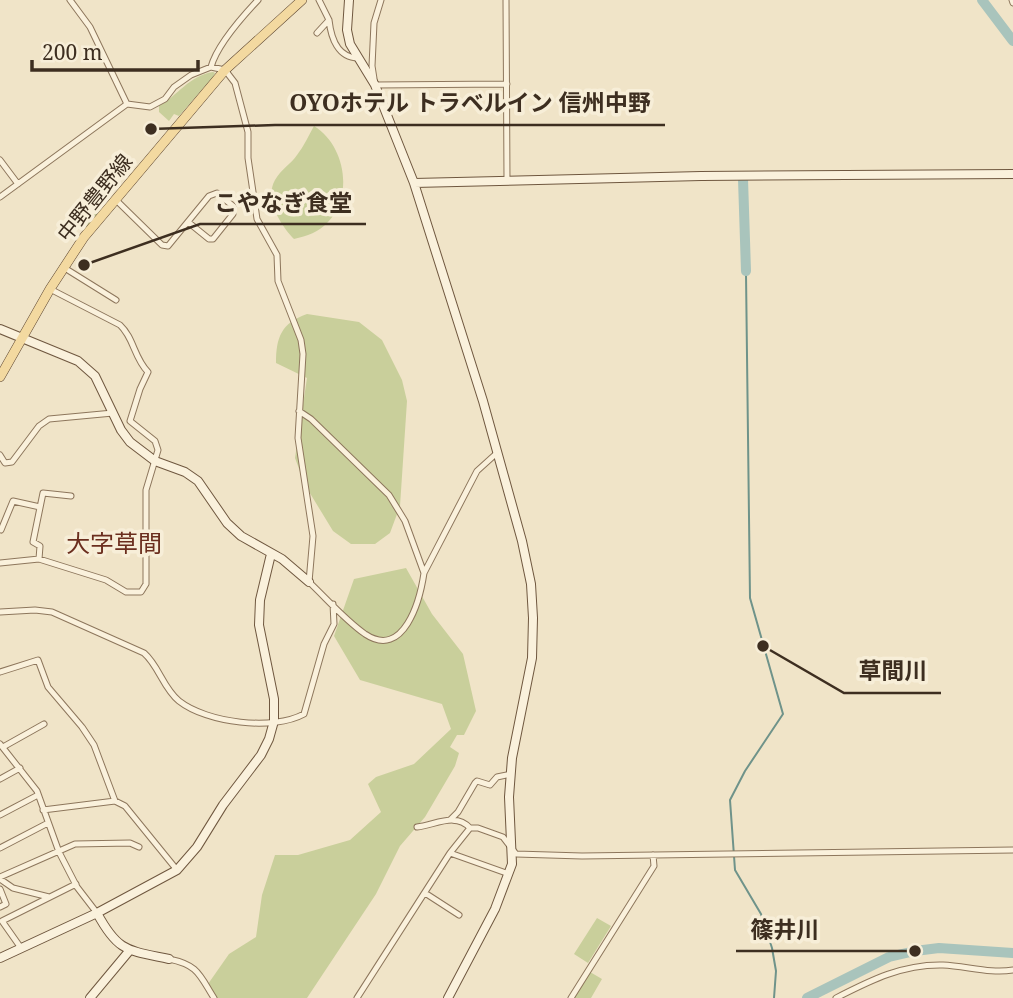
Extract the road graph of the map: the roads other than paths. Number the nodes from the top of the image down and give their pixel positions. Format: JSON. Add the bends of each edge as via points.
{"nodes":[{"id":1,"x":70,"y":0,"type":"edge"},
{"id":2,"x":258,"y":0,"type":"edge"},
{"id":3,"x":301,"y":0,"type":"edge"},
{"id":4,"x":319,"y":0,"type":"edge"},
{"id":5,"x":349,"y":0,"type":"edge"},
{"id":6,"x":381,"y":0,"type":"edge"},
{"id":7,"x":506,"y":0,"type":"edge"},
{"id":8,"x":328,"y":20,"type":"junction"},
{"id":9,"x":317,"y":33,"type":"dead end"},
{"id":10,"x":358,"y":58,"type":"junction"},
{"id":11,"x":211,"y":67,"type":"junction"},
{"id":12,"x":225,"y":70,"type":"junction"},
{"id":13,"x":507,"y":84,"type":"junction"},
{"id":14,"x":375,"y":85,"type":"junction"},
{"id":15,"x":127,"y":104,"type":"junction"},
{"id":16,"x":0,"y":160,"type":"edge"},
{"id":17,"x":1013,"y":174,"type":"edge"},
{"id":18,"x":507,"y":180,"type":"junction"},
{"id":19,"x":414,"y":183,"type":"junction"},
{"id":20,"x":18,"y":184,"type":"junction"},
{"id":21,"x":0,"y":197,"type":"edge"},
{"id":22,"x":115,"y":199,"type":"junction"},
{"id":23,"x":188,"y":222,"type":"junction"},
{"id":24,"x":63,"y":267,"type":"junction"},
{"id":25,"x":50,"y":289,"type":"junction"},
{"id":26,"x":116,"y":300,"type":"dead end"},
{"id":27,"x":0,"y":329,"type":"edge"},
{"id":28,"x":21,"y":337,"type":"junction"},
{"id":29,"x":0,"y":377,"type":"edge"},
{"id":30,"x":299,"y":411,"type":"junction"},
{"id":31,"x":113,"y":413,"type":"junction"},
{"id":32,"x":498,"y":452,"type":"junction"},
{"id":33,"x":0,"y":455,"type":"edge"},
{"id":34,"x":155,"y":461,"type":"junction"},
{"id":35,"x":71,"y":496,"type":"dead end"},
{"id":36,"x":40,"y":507,"type":"junction"},
{"id":37,"x":1,"y":530,"type":"edge"},
{"id":38,"x":271,"y":554,"type":"junction"},
{"id":39,"x":39,"y":559,"type":"junction"},
{"id":40,"x":0,"y":563,"type":"edge"},
{"id":41,"x":424,"y":573,"type":"junction"},
{"id":42,"x":309,"y":582,"type":"junction"},
{"id":43,"x":333,"y":604,"type":"junction"},
{"id":44,"x":0,"y":611,"type":"edge"},
{"id":45,"x":0,"y":672,"type":"edge"},
{"id":46,"x":274,"y":721,"type":"junction"},
{"id":47,"x":44,"y":724,"type":"dead end"},
{"id":48,"x":1,"y":746,"type":"edge"},
{"id":49,"x":20,"y":768,"type":"junction"},
{"id":50,"x":511,"y":774,"type":"junction"},
{"id":51,"x":0,"y":779,"type":"edge"},
{"id":52,"x":38,"y":795,"type":"junction"},
{"id":53,"x":115,"y":801,"type":"junction"},
{"id":54,"x":43,"y":810,"type":"junction"},
{"id":55,"x":0,"y":815,"type":"edge"},
{"id":56,"x":450,"y":820,"type":"junction"},
{"id":57,"x":48,"y":823,"type":"junction"},
{"id":58,"x":417,"y":827,"type":"dead end"},
{"id":59,"x":470,"y":828,"type":"junction"},
{"id":60,"x":139,"y":847,"type":"dead end"},
{"id":61,"x":0,"y":848,"type":"edge"},
{"id":62,"x":1013,"y":850,"type":"edge"},
{"id":63,"x":59,"y":852,"type":"junction"},
{"id":64,"x":512,"y":852,"type":"junction"},
{"id":65,"x":450,"y":853,"type":"junction"},
{"id":66,"x":653,"y":855,"type":"junction"},
{"id":67,"x":177,"y":870,"type":"junction"},
{"id":68,"x":509,"y":874,"type":"junction"},
{"id":69,"x":2,"y":880,"type":"edge"},
{"id":70,"x":76,"y":884,"type":"junction"},
{"id":71,"x":0,"y":889,"type":"edge"},
{"id":72,"x":425,"y":893,"type":"junction"},
{"id":73,"x":51,"y":897,"type":"junction"},
{"id":74,"x":0,"y":907,"type":"edge"},
{"id":75,"x":97,"y":913,"type":"junction"},
{"id":76,"x":459,"y":915,"type":"dead end"},
{"id":77,"x":21,"y":948,"type":"junction"},
{"id":78,"x":130,"y":950,"type":"junction"},
{"id":79,"x":0,"y":958,"type":"edge"},
{"id":80,"x":169,"y":959,"type":"joint"},
{"id":81,"x":1013,"y":970,"type":"edge"},
{"id":82,"x":90,"y":998,"type":"edge"},
{"id":83,"x":214,"y":998,"type":"edge"},
{"id":84,"x":357,"y":998,"type":"edge"},
{"id":85,"x":448,"y":998,"type":"edge"},
{"id":86,"x":570,"y":998,"type":"edge"},
{"id":87,"x":836,"y":998,"type":"edge"}],
"edges":[{"from":1,"to":15,"type":"street","via":[[90,27]]},
{"from":2,"to":11,"type":"street"},
{"from":3,"to":12,"type":"main road","name":"中野豊野線"},
{"from":4,"to":8,"type":"street"},
{"from":5,"to":10,"type":"street","via":[[347,30]]},
{"from":6,"to":14,"type":"street","via":[[374,23]]},
{"from":7,"to":13,"type":"street"},
{"from":8,"to":9,"type":"street"},
{"from":8,"to":10,"type":"street","via":[[335,45]]},
{"from":10,"to":14,"type":"street"},
{"from":11,"to":12,"type":"street"},
{"from":11,"to":15,"type":"street","via":[[191,75],[150,107]]},
{"from":12,"to":22,"type":"main road","name":"中野豊野線"},
{"from":12,"to":30,"type":"street","via":[[236,83],[243,108],[257,219],[277,255],[278,281],[301,340]]},
{"from":13,"to":14,"type":"street"},
{"from":13,"to":18,"type":"street"},
{"from":14,"to":19,"type":"street"},
{"from":15,"to":20,"type":"street"},
{"from":16,"to":20,"type":"street"},
{"from":17,"to":18,"type":"street"},
{"from":18,"to":19,"type":"street"},
{"from":19,"to":32,"type":"street"},
{"from":20,"to":21,"type":"street"},
{"from":22,"to":23,"type":"street","via":[[162,245],[168,246]]},
{"from":22,"to":24,"type":"main road","name":"中野豊野線"},
{"from":23,"to":23,"type":"street","via":[[209,196],[217,193],[233,206],[233,214],[213,239]]},
{"from":24,"to":25,"type":"main road","name":"中野豊野線"},
{"from":24,"to":26,"type":"street"},
{"from":25,"to":28,"type":"main road","name":"中野豊野線"},
{"from":25,"to":34,"type":"street","via":[[127,331],[148,372],[130,421],[155,441]]},
{"from":27,"to":28,"type":"street"},
{"from":28,"to":29,"type":"main road","name":"中野豊野線"},
{"from":28,"to":31,"type":"street","via":[[78,361],[95,376]]},
{"from":30,"to":41,"type":"street","via":[[389,495],[405,521]]},
{"from":30,"to":42,"type":"street","via":[[301,461],[313,536]]},
{"from":31,"to":33,"type":"street","via":[[49,419],[12,462],[5,463]]},
{"from":31,"to":34,"type":"street","via":[[130,442]]},
{"from":32,"to":41,"type":"street","via":[[477,471]]},
{"from":32,"to":50,"type":"street","via":[[527,563],[534,618],[528,686]]},
{"from":34,"to":38,"type":"street","via":[[198,481],[227,523]]},
{"from":34,"to":39,"type":"street","via":[[146,490],[144,590],[126,592],[106,580]]},
{"from":35,"to":36,"type":"street","via":[[43,493]]},
{"from":36,"to":37,"type":"street","via":[[13,501]]},
{"from":36,"to":39,"type":"street","via":[[33,541],[40,546]]},
{"from":38,"to":42,"type":"street"},
{"from":38,"to":46,"type":"street","via":[[259,625]]},
{"from":39,"to":40,"type":"street"},
{"from":41,"to":43,"type":"street","via":[[411,619],[388,639],[366,634]]},
{"from":42,"to":43,"type":"street"},
{"from":43,"to":46,"type":"street","via":[[334,624],[304,714],[294,720]]},
{"from":44,"to":46,"type":"street","via":[[35,610],[64,616],[144,653],[170,691],[191,708],[236,723]]},
{"from":45,"to":53,"type":"street","via":[[38,660],[48,687],[94,745]]},
{"from":46,"to":67,"type":"street","via":[[261,754]]},
{"from":47,"to":48,"type":"street"},
{"from":48,"to":49,"type":"street"},
{"from":49,"to":51,"type":"street"},
{"from":49,"to":52,"type":"street"},
{"from":50,"to":56,"type":"street","via":[[497,777],[490,785],[477,781]]},
{"from":50,"to":64,"type":"street"},
{"from":52,"to":54,"type":"street"},
{"from":52,"to":55,"type":"street"},
{"from":53,"to":54,"type":"street"},
{"from":53,"to":67,"type":"street","via":[[125,806]]},
{"from":54,"to":57,"type":"street"},
{"from":56,"to":58,"type":"street"},
{"from":56,"to":59,"type":"street"},
{"from":57,"to":61,"type":"street"},
{"from":57,"to":63,"type":"street"},
{"from":59,"to":64,"type":"street","via":[[503,838]]},
{"from":59,"to":65,"type":"street"},
{"from":60,"to":63,"type":"street","via":[[130,843],[75,844]]},
{"from":62,"to":66,"type":"street"},
{"from":63,"to":69,"type":"street"},
{"from":63,"to":70,"type":"street"},
{"from":64,"to":66,"type":"street"},
{"from":64,"to":68,"type":"street"},
{"from":65,"to":68,"type":"street"},
{"from":65,"to":72,"type":"street"},
{"from":66,"to":86,"type":"street","via":[[654,866]]},
{"from":67,"to":75,"type":"street"},
{"from":68,"to":85,"type":"street"},
{"from":69,"to":71,"type":"street"},
{"from":69,"to":73,"type":"street","via":[[13,888]]},
{"from":70,"to":73,"type":"street"},
{"from":70,"to":75,"type":"street"},
{"from":71,"to":74,"type":"street","via":[[6,904]]},
{"from":72,"to":76,"type":"street"},
{"from":72,"to":84,"type":"street"},
{"from":73,"to":77,"type":"street","via":[[2,921]]},
{"from":75,"to":77,"type":"street"},
{"from":75,"to":78,"type":"street","via":[[110,937]]},
{"from":77,"to":79,"type":"street"},
{"from":78,"to":80,"type":"street"},
{"from":78,"to":82,"type":"street"},
{"from":80,"to":83,"type":"street","via":[[197,970]]},
{"from":81,"to":87,"type":"street","via":[[941,965],[905,968]]}]}
